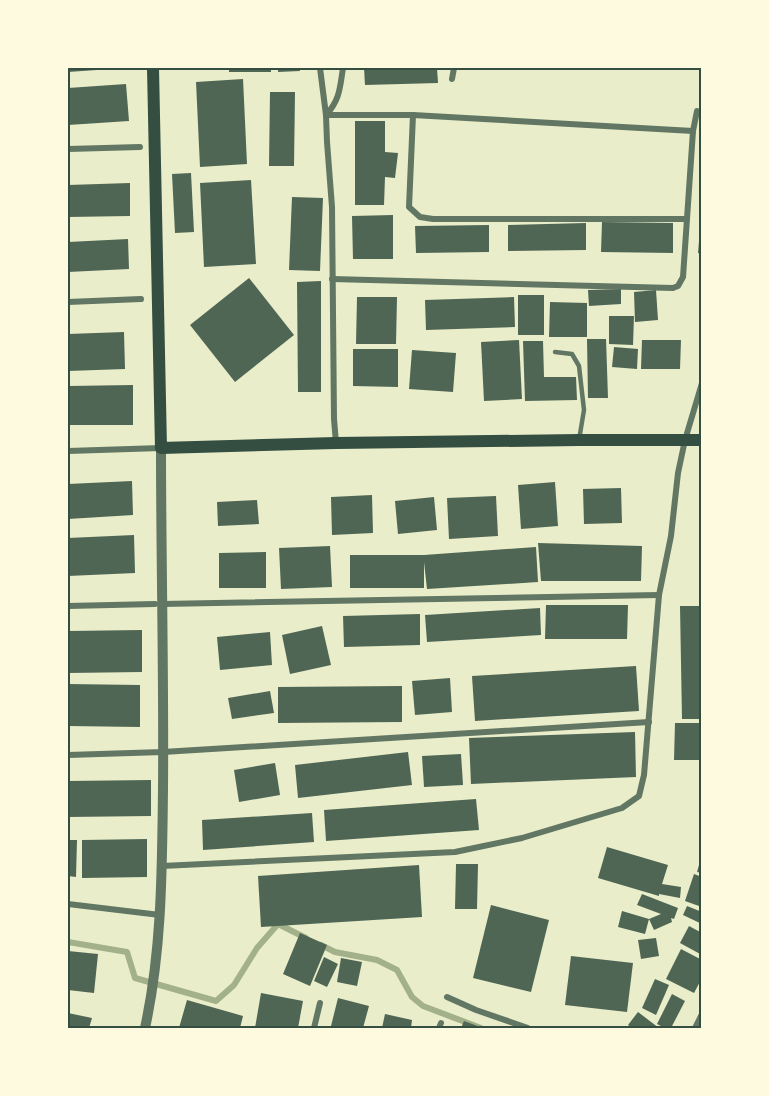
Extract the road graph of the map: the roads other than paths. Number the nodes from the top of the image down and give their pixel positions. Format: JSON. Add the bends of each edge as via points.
{"nodes":[{"id":1,"x":153,"y":68,"type":"edge"},
{"id":2,"x":320,"y":68,"type":"edge"},
{"id":3,"x":343,"y":68,"type":"edge"},
{"id":4,"x":454,"y":68,"type":"edge"},
{"id":5,"x":452,"y":79,"type":"dead end"},
{"id":6,"x":697,"y":111,"type":"dead end"},
{"id":7,"x":412,"y":115,"type":"junction"},
{"id":8,"x":326,"y":116,"type":"junction"},
{"id":9,"x":693,"y":131,"type":"junction"},
{"id":10,"x":140,"y":147,"type":"dead end"},
{"id":11,"x":68,"y":149,"type":"edge"},
{"id":12,"x":687,"y":219,"type":"junction"},
{"id":13,"x":332,"y":279,"type":"junction"},
{"id":14,"x":141,"y":299,"type":"dead end"},
{"id":15,"x":68,"y":302,"type":"edge"},
{"id":16,"x":555,"y":352,"type":"dead end"},
{"id":17,"x":702,"y":383,"type":"edge"},
{"id":18,"x":579,"y":440,"type":"junction"},
{"id":19,"x":685,"y":440,"type":"junction"},
{"id":20,"x":702,"y":440,"type":"edge"},
{"id":21,"x":336,"y":443,"type":"junction"},
{"id":22,"x":161,"y":448,"type":"junction"},
{"id":23,"x":68,"y":451,"type":"edge"},
{"id":24,"x":659,"y":595,"type":"junction"},
{"id":25,"x":158,"y":604,"type":"junction"},
{"id":26,"x":68,"y":606,"type":"edge"},
{"id":27,"x":649,"y":722,"type":"junction"},
{"id":28,"x":163,"y":752,"type":"junction"},
{"id":29,"x":68,"y":755,"type":"edge"},
{"id":30,"x":162,"y":866,"type":"junction"},
{"id":31,"x":68,"y":904,"type":"edge"},
{"id":32,"x":160,"y":915,"type":"junction"},
{"id":33,"x":447,"y":997,"type":"dead end"},
{"id":34,"x":320,"y":1003,"type":"dead end"},
{"id":35,"x":702,"y":1014,"type":"edge"},
{"id":36,"x":145,"y":1029,"type":"edge"},
{"id":37,"x":314,"y":1029,"type":"edge"},
{"id":38,"x":528,"y":1029,"type":"edge"},
{"id":39,"x":695,"y":1029,"type":"edge"}],
"edges":[{"from":1,"to":22,"type":"main road"},
{"from":2,"to":8,"type":"street"},
{"from":3,"to":8,"type":"street","via":[[338,97]]},
{"from":4,"to":5,"type":"street"},
{"from":6,"to":9,"type":"street"},
{"from":7,"to":8,"type":"street"},
{"from":7,"to":9,"type":"street"},
{"from":7,"to":12,"type":"street","via":[[409,207],[420,218]]},
{"from":8,"to":13,"type":"street"},
{"from":9,"to":12,"type":"street"},
{"from":10,"to":11,"type":"street"},
{"from":12,"to":13,"type":"street","via":[[682,282],[673,288]]},
{"from":13,"to":21,"type":"street"},
{"from":14,"to":15,"type":"street"},
{"from":16,"to":18,"type":"lane","via":[[572,354],[579,366],[585,410]]},
{"from":17,"to":19,"type":"street"},
{"from":18,"to":19,"type":"main road"},
{"from":18,"to":21,"type":"main road"},
{"from":19,"to":20,"type":"main road"},
{"from":19,"to":24,"type":"street"},
{"from":21,"to":22,"type":"main road"},
{"from":22,"to":23,"type":"street"},
{"from":22,"to":25,"type":"street"},
{"from":24,"to":25,"type":"street"},
{"from":24,"to":27,"type":"street"},
{"from":25,"to":26,"type":"street"},
{"from":25,"to":28,"type":"street"},
{"from":27,"to":28,"type":"street"},
{"from":27,"to":30,"type":"street","via":[[639,796],[622,808],[522,838],[456,852]]},
{"from":28,"to":29,"type":"street"},
{"from":28,"to":30,"type":"street"},
{"from":30,"to":32,"type":"street"},
{"from":31,"to":32,"type":"street"},
{"from":32,"to":36,"type":"street"},
{"from":33,"to":38,"type":"street"},
{"from":34,"to":37,"type":"street"},
{"from":35,"to":39,"type":"street"}]}
